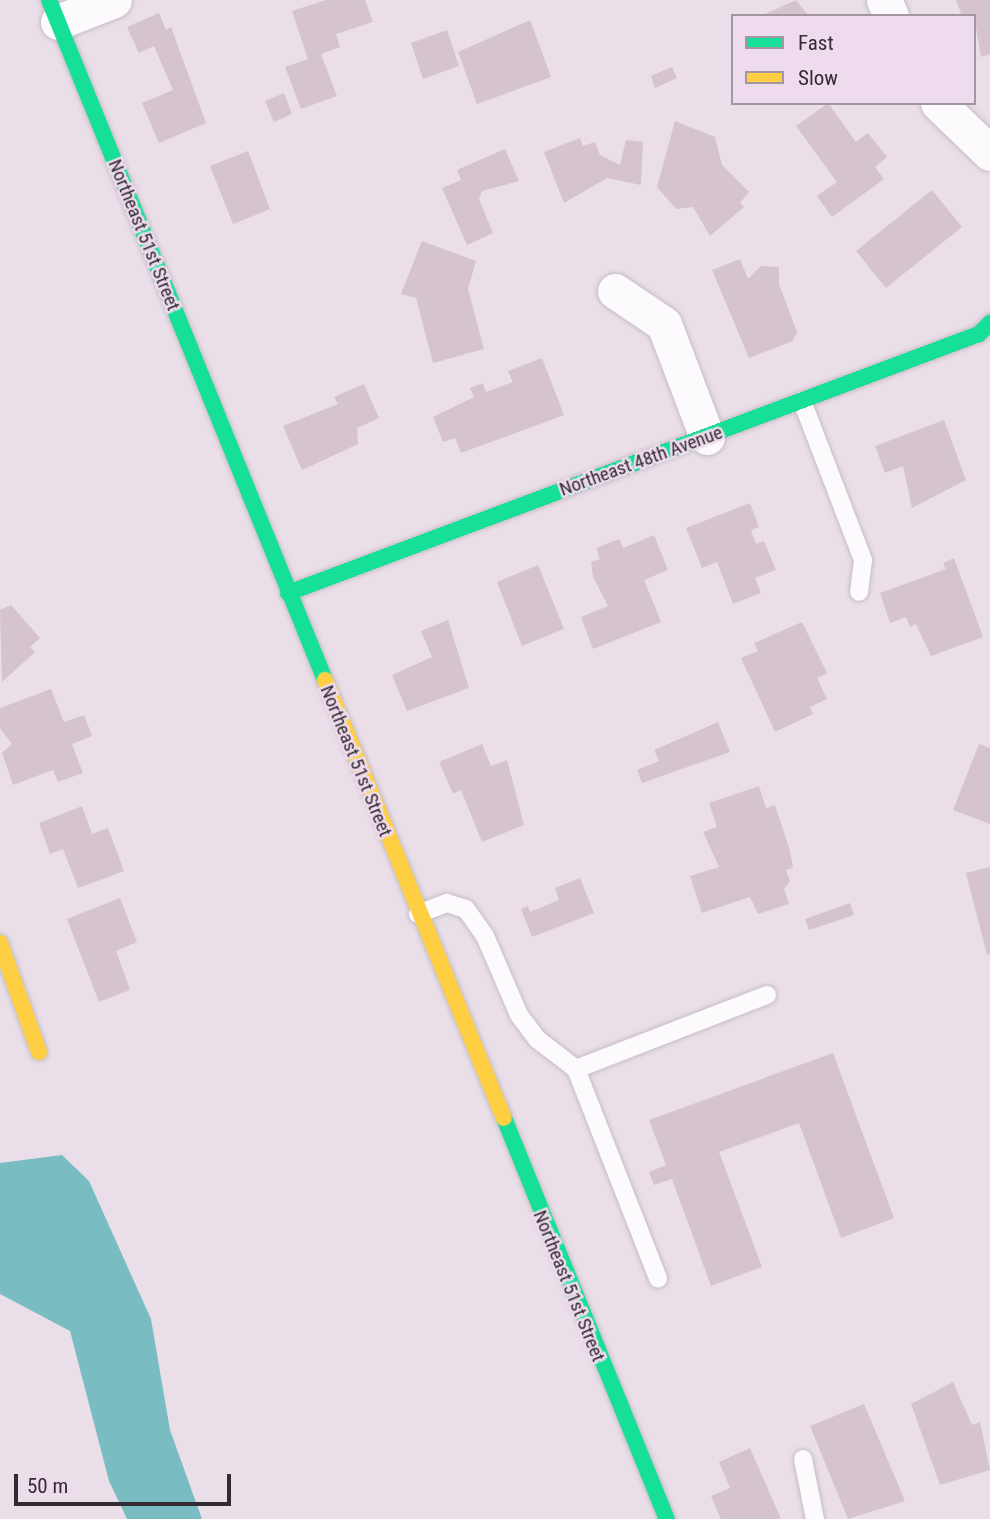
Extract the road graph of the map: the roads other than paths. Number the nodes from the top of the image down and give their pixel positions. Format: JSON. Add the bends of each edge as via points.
{"nodes":[{"id":1,"x":114,"y":0,"type":"edge"},
{"id":2,"x":54,"y":11,"type":"edge"},
{"id":3,"x":940,"y":105,"type":"edge"},
{"id":4,"x":990,"y":153,"type":"edge"},
{"id":5,"x":615,"y":291,"type":"dead end"},
{"id":6,"x":990,"y":323,"type":"edge"},
{"id":7,"x":802,"y":401,"type":"junction"},
{"id":8,"x":707,"y":437,"type":"junction"},
{"id":9,"x":859,"y":592,"type":"dead end"},
{"id":10,"x":288,"y":593,"type":"junction"},
{"id":11,"x":418,"y":914,"type":"junction"},
{"id":12,"x":0,"y":943,"type":"edge"},
{"id":13,"x":767,"y":995,"type":"dead end"},
{"id":14,"x":38,"y":1052,"type":"dead end"},
{"id":15,"x":576,"y":1069,"type":"junction"},
{"id":16,"x":658,"y":1279,"type":"dead end"},
{"id":17,"x":803,"y":1459,"type":"dead end"},
{"id":18,"x":667,"y":1519,"type":"edge"},
{"id":19,"x":815,"y":1519,"type":"edge"}],
"edges":[{"from":1,"to":2,"type":"street"},
{"from":2,"to":10,"type":"street","name":"Northeast 51st Street"},
{"from":3,"to":4,"type":"street"},
{"from":5,"to":8,"type":"street","via":[[664,324]]},
{"from":6,"to":7,"type":"street","name":"Northeast 48th Avenue","via":[[979,334]]},
{"from":7,"to":8,"type":"street","name":"Northeast 48th Avenue"},
{"from":7,"to":9,"type":"lane","via":[[863,560]]},
{"from":8,"to":10,"type":"street","name":"Northeast 48th Avenue"},
{"from":10,"to":11,"type":"street","name":"Northeast 51st Street"},
{"from":11,"to":15,"type":"lane","via":[[447,903],[466,909],[519,1015],[537,1039]]},
{"from":11,"to":18,"type":"street","name":"Northeast 51st Street"},
{"from":12,"to":14,"type":"street"},
{"from":13,"to":15,"type":"lane"},
{"from":15,"to":16,"type":"lane"},
{"from":17,"to":19,"type":"lane"}]}
